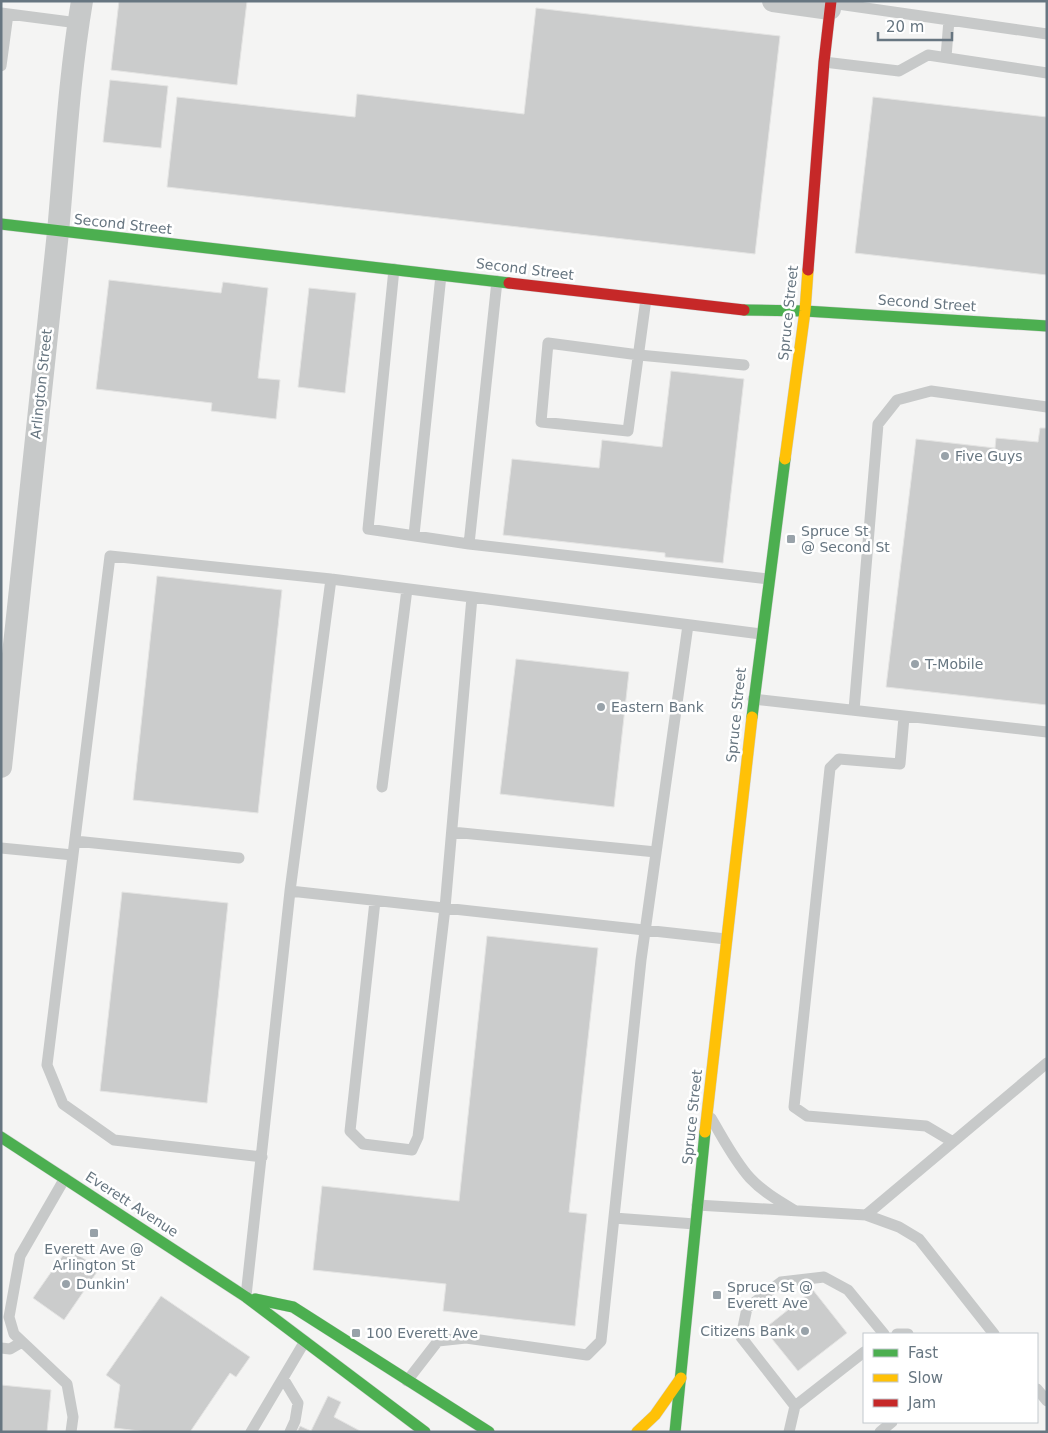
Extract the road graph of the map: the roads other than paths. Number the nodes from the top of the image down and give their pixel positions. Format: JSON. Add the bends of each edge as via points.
{"nodes":[{"id":1,"x":82,"y":1,"type":"edge"},
{"id":2,"x":777,"y":2,"type":"edge"},
{"id":3,"x":831,"y":4,"type":"edge"},
{"id":4,"x":4,"y":14,"type":"edge"},
{"id":5,"x":950,"y":20,"type":"junction"},
{"id":6,"x":78,"y":23,"type":"junction"},
{"id":7,"x":1047,"y":34,"type":"edge"},
{"id":8,"x":946,"y":57,"type":"junction"},
{"id":9,"x":824,"y":62,"type":"junction"},
{"id":10,"x":1,"y":66,"type":"edge"},
{"id":11,"x":1047,"y":73,"type":"edge"},
{"id":12,"x":1,"y":224,"type":"edge"},
{"id":13,"x":58,"y":231,"type":"junction"},
{"id":14,"x":394,"y":270,"type":"junction"},
{"id":15,"x":441,"y":275,"type":"junction"},
{"id":16,"x":496,"y":281,"type":"junction"},
{"id":17,"x":646,"y":299,"type":"junction"},
{"id":18,"x":805,"y":310,"type":"junction"},
{"id":19,"x":1047,"y":326,"type":"edge"},
{"id":20,"x":639,"y":355,"type":"junction"},
{"id":21,"x":744,"y":365,"type":"dead end"},
{"id":22,"x":1047,"y":407,"type":"edge"},
{"id":23,"x":414,"y":535,"type":"junction"},
{"id":24,"x":469,"y":544,"type":"junction"},
{"id":25,"x":331,"y":579,"type":"junction"},
{"id":26,"x":768,"y":579,"type":"junction"},
{"id":27,"x":407,"y":589,"type":"junction"},
{"id":28,"x":472,"y":597,"type":"junction"},
{"id":29,"x":688,"y":625,"type":"junction"},
{"id":30,"x":761,"y":634,"type":"junction"},
{"id":31,"x":753,"y":699,"type":"junction"},
{"id":32,"x":854,"y":710,"type":"junction"},
{"id":33,"x":904,"y":716,"type":"junction"},
{"id":34,"x":1047,"y":732,"type":"edge"},
{"id":35,"x":1,"y":767,"type":"edge"},
{"id":36,"x":382,"y":788,"type":"dead end"},
{"id":37,"x":452,"y":832,"type":"junction"},
{"id":38,"x":75,"y":841,"type":"junction"},
{"id":39,"x":1,"y":848,"type":"edge"},
{"id":40,"x":656,"y":852,"type":"junction"},
{"id":41,"x":73,"y":855,"type":"junction"},
{"id":42,"x":239,"y":858,"type":"dead end"},
{"id":43,"x":290,"y":892,"type":"junction"},
{"id":44,"x":375,"y":901,"type":"junction"},
{"id":45,"x":446,"y":908,"type":"junction"},
{"id":46,"x":645,"y":930,"type":"junction"},
{"id":47,"x":726,"y":939,"type":"junction"},
{"id":48,"x":1047,"y":1063,"type":"edge"},
{"id":49,"x":707,"y":1112,"type":"junction"},
{"id":50,"x":1,"y":1137,"type":"edge"},
{"id":51,"x":954,"y":1142,"type":"junction"},
{"id":52,"x":262,"y":1157,"type":"junction"},
{"id":53,"x":65,"y":1178,"type":"junction"},
{"id":54,"x":697,"y":1205,"type":"junction"},
{"id":55,"x":796,"y":1211,"type":"junction"},
{"id":56,"x":866,"y":1215,"type":"junction"},
{"id":57,"x":614,"y":1218,"type":"junction"},
{"id":58,"x":695,"y":1224,"type":"junction"},
{"id":59,"x":246,"y":1297,"type":"junction"},
{"id":60,"x":317,"y":1323,"type":"junction"},
{"id":61,"x":883,"y":1333,"type":"edge"},
{"id":62,"x":993,"y":1333,"type":"edge"},
{"id":63,"x":22,"y":1342,"type":"junction"},
{"id":64,"x":305,"y":1342,"type":"junction"},
{"id":65,"x":1,"y":1348,"type":"edge"},
{"id":66,"x":863,"y":1353,"type":"edge"},
{"id":67,"x":283,"y":1378,"type":"junction"},
{"id":68,"x":681,"y":1378,"type":"junction"},
{"id":69,"x":407,"y":1381,"type":"junction"},
{"id":70,"x":1038,"y":1390,"type":"edge"},
{"id":71,"x":1047,"y":1401,"type":"edge"},
{"id":72,"x":795,"y":1406,"type":"junction"},
{"id":73,"x":891,"y":1423,"type":"edge"},
{"id":74,"x":484,"y":1430,"type":"edge"},
{"id":75,"x":71,"y":1432,"type":"edge"},
{"id":76,"x":251,"y":1432,"type":"edge"},
{"id":77,"x":290,"y":1432,"type":"edge"},
{"id":78,"x":425,"y":1432,"type":"edge"},
{"id":79,"x":637,"y":1432,"type":"edge"},
{"id":80,"x":675,"y":1432,"type":"edge"},
{"id":81,"x":790,"y":1432,"type":"edge"},
{"id":82,"x":880,"y":1432,"type":"edge"}],
"edges":[{"from":1,"to":6,"type":"street","name":"Arlington Street"},
{"from":2,"to":3,"type":"street"},
{"from":3,"to":5,"type":"lane"},
{"from":3,"to":9,"type":"main road","name":"Spruce Street"},
{"from":4,"to":6,"type":"lane"},
{"from":4,"to":10,"type":"lane"},
{"from":5,"to":7,"type":"lane"},
{"from":5,"to":8,"type":"lane"},
{"from":6,"to":13,"type":"street","name":"Arlington Street"},
{"from":8,"to":9,"type":"lane","via":[[928,54],[899,70]]},
{"from":8,"to":11,"type":"lane"},
{"from":9,"to":18,"type":"main road","name":"Spruce Street"},
{"from":12,"to":13,"type":"main road","name":"Second Street"},
{"from":13,"to":14,"type":"main road","name":"Second Street"},
{"from":13,"to":35,"type":"street","name":"Arlington Street"},
{"from":14,"to":15,"type":"main road","name":"Second Street"},
{"from":14,"to":23,"type":"lane","via":[[368,529]]},
{"from":15,"to":16,"type":"main road","name":"Second Street"},
{"from":15,"to":23,"type":"lane"},
{"from":16,"to":17,"type":"main road","name":"Second Street"},
{"from":16,"to":24,"type":"lane"},
{"from":17,"to":18,"type":"main road","name":"Second Street","via":[[743,310]]},
{"from":17,"to":20,"type":"lane"},
{"from":18,"to":19,"type":"main road","name":"Second Street"},
{"from":18,"to":26,"type":"main road","name":"Spruce Street"},
{"from":20,"to":20,"type":"lane","via":[[628,430],[541,422],[548,343]]},
{"from":20,"to":21,"type":"lane"},
{"from":22,"to":32,"type":"lane","via":[[930,391],[897,400],[878,424]]},
{"from":23,"to":24,"type":"lane"},
{"from":24,"to":26,"type":"lane"},
{"from":25,"to":27,"type":"lane"},
{"from":25,"to":38,"type":"lane","via":[[110,556]]},
{"from":25,"to":43,"type":"lane"},
{"from":26,"to":30,"type":"main road","name":"Spruce Street"},
{"from":27,"to":28,"type":"lane"},
{"from":27,"to":36,"type":"lane"},
{"from":28,"to":29,"type":"lane"},
{"from":28,"to":37,"type":"lane"},
{"from":29,"to":30,"type":"lane"},
{"from":29,"to":40,"type":"lane"},
{"from":30,"to":31,"type":"main road","name":"Spruce Street"},
{"from":31,"to":32,"type":"lane"},
{"from":31,"to":47,"type":"main road","name":"Spruce Street"},
{"from":32,"to":33,"type":"lane"},
{"from":33,"to":34,"type":"lane"},
{"from":33,"to":51,"type":"lane","via":[[900,764],[839,759],[830,768],[794,1107],[807,1116],[926,1126]]},
{"from":37,"to":40,"type":"lane"},
{"from":37,"to":45,"type":"lane"},
{"from":38,"to":41,"type":"lane"},
{"from":38,"to":42,"type":"lane"},
{"from":39,"to":41,"type":"lane"},
{"from":40,"to":46,"type":"lane"},
{"from":41,"to":52,"type":"lane","via":[[47,1065],[63,1104],[114,1140]]},
{"from":43,"to":44,"type":"lane"},
{"from":43,"to":52,"type":"lane"},
{"from":44,"to":45,"type":"lane"},
{"from":44,"to":45,"type":"lane","via":[[350,1131],[362,1144],[412,1150],[418,1137]]},
{"from":45,"to":46,"type":"lane"},
{"from":46,"to":47,"type":"lane"},
{"from":46,"to":57,"type":"lane"},
{"from":47,"to":49,"type":"main road","name":"Spruce Street"},
{"from":48,"to":51,"type":"lane"},
{"from":49,"to":54,"type":"main road","name":"Spruce Street"},
{"from":49,"to":55,"type":"lane","via":[[750,1178]]},
{"from":50,"to":53,"type":"main road","name":"Everett Avenue"},
{"from":51,"to":56,"type":"lane"},
{"from":52,"to":59,"type":"lane"},
{"from":53,"to":59,"type":"main road","name":"Everett Avenue"},
{"from":53,"to":63,"type":"lane","via":[[20,1256],[9,1318],[14,1334]]},
{"from":54,"to":55,"type":"lane"},
{"from":54,"to":58,"type":"main road","name":"Spruce Street"},
{"from":55,"to":56,"type":"lane"},
{"from":56,"to":62,"type":"lane","via":[[899,1227],[919,1240]]},
{"from":57,"to":58,"type":"lane"},
{"from":57,"to":69,"type":"lane","via":[[601,1341],[588,1355],[466,1338],[438,1341]]},
{"from":58,"to":68,"type":"main road","name":"Spruce Street"},
{"from":59,"to":60,"type":"main road","name":"Everett Avenue","via":[[293,1307]]},
{"from":59,"to":64,"type":"main road","name":"Everett Avenue"},
{"from":60,"to":64,"type":"lane"},
{"from":60,"to":69,"type":"main road","name":"Everett Avenue"},
{"from":61,"to":72,"type":"lane","via":[[848,1290],[824,1277],[781,1282],[747,1308],[741,1337]]},
{"from":63,"to":65,"type":"lane","via":[[10,1349]]},
{"from":63,"to":75,"type":"lane","via":[[67,1384],[73,1417]]},
{"from":64,"to":67,"type":"lane"},
{"from":64,"to":78,"type":"main road","name":"Everett Avenue"},
{"from":66,"to":72,"type":"lane"},
{"from":67,"to":76,"type":"lane"},
{"from":67,"to":77,"type":"lane","via":[[298,1403]]},
{"from":68,"to":79,"type":"main road","via":[[655,1415]]},
{"from":68,"to":80,"type":"main road","name":"Spruce Street"},
{"from":69,"to":74,"type":"main road","name":"Everett Avenue"},
{"from":70,"to":71,"type":"lane"},
{"from":72,"to":81,"type":"lane"},
{"from":73,"to":82,"type":"lane"}]}
